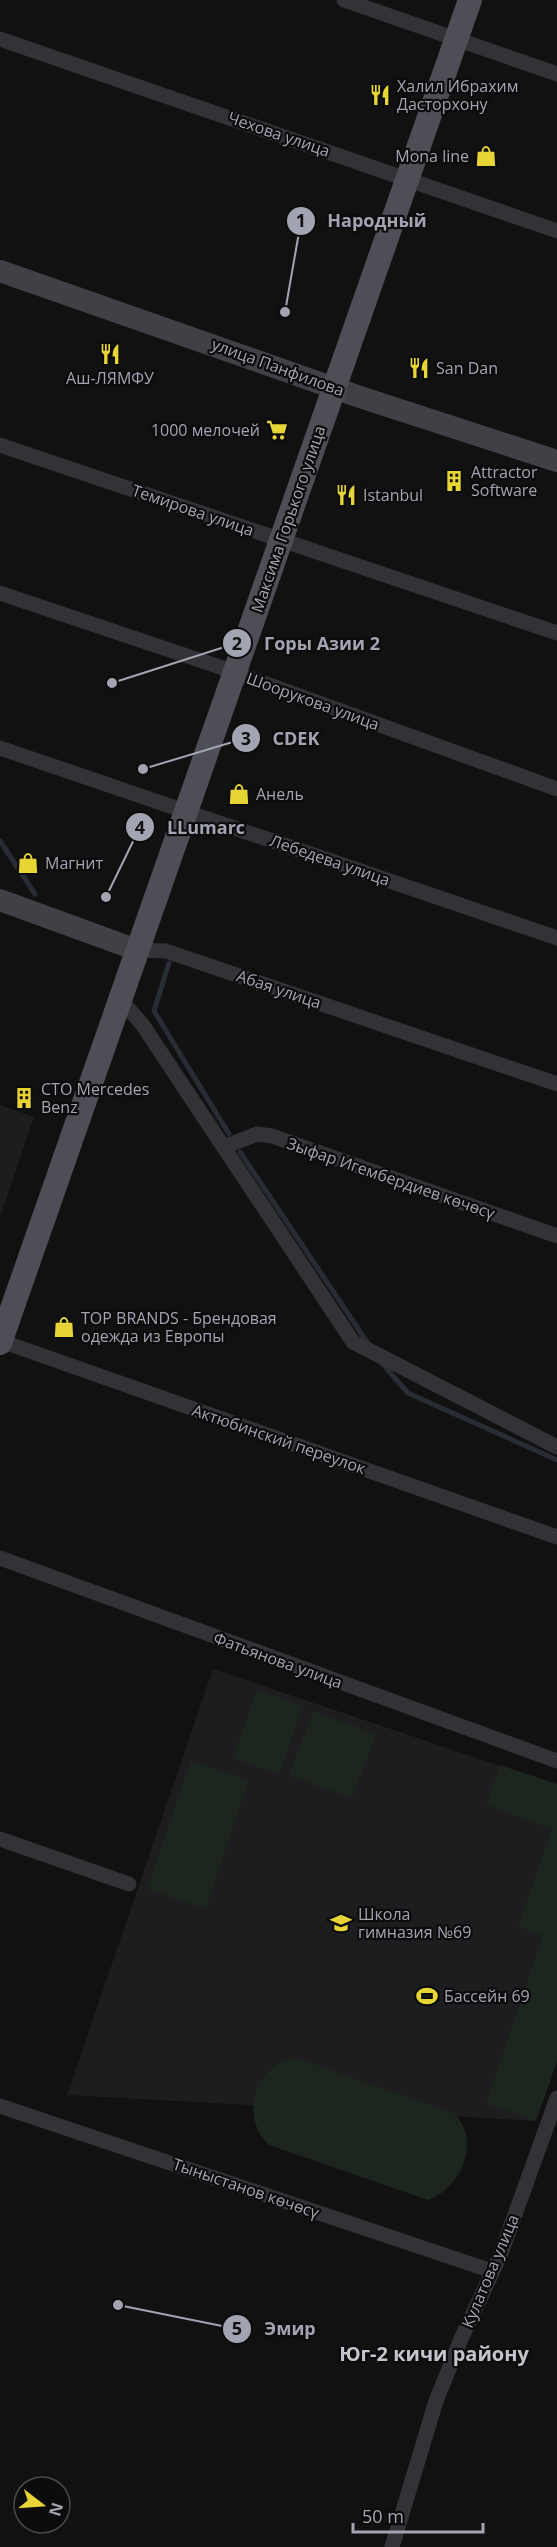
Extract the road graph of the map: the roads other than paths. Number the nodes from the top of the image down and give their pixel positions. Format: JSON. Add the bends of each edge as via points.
{"nodes":[{"id":1,"x":344,"y":0,"type":"edge"},
{"id":2,"x":470,"y":0,"type":"edge"},
{"id":3,"x":0,"y":39,"type":"edge"},
{"id":4,"x":456,"y":39,"type":"junction"},
{"id":5,"x":557,"y":74,"type":"edge"},
{"id":6,"x":408,"y":178,"type":"junction"},
{"id":7,"x":557,"y":231,"type":"edge"},
{"id":8,"x":0,"y":271,"type":"edge"},
{"id":9,"x":334,"y":387,"type":"junction"},
{"id":10,"x":0,"y":445,"type":"edge"},
{"id":11,"x":557,"y":462,"type":"edge"},
{"id":12,"x":281,"y":539,"type":"junction"},
{"id":13,"x":0,"y":593,"type":"edge"},
{"id":14,"x":557,"y":633,"type":"edge"},
{"id":15,"x":234,"y":672,"type":"junction"},
{"id":16,"x":0,"y":748,"type":"edge"},
{"id":17,"x":557,"y":789,"type":"edge"},
{"id":18,"x":185,"y":811,"type":"junction"},
{"id":19,"x":0,"y":900,"type":"edge"},
{"id":20,"x":557,"y":938,"type":"edge"},
{"id":21,"x":137,"y":950,"type":"junction"},
{"id":22,"x":120,"y":998,"type":"junction"},
{"id":23,"x":557,"y":1084,"type":"edge"},
{"id":24,"x":224,"y":1147,"type":"junction"},
{"id":25,"x":557,"y":1236,"type":"edge"},
{"id":26,"x":0,"y":1342,"type":"edge"},
{"id":27,"x":557,"y":1447,"type":"edge"},
{"id":28,"x":557,"y":1537,"type":"edge"},
{"id":29,"x":0,"y":1558,"type":"edge"},
{"id":30,"x":557,"y":1761,"type":"edge"},
{"id":31,"x":0,"y":1839,"type":"edge"},
{"id":32,"x":129,"y":1884,"type":"dead end"},
{"id":33,"x":557,"y":2098,"type":"edge"},
{"id":34,"x":0,"y":2106,"type":"edge"},
{"id":35,"x":492,"y":2271,"type":"junction"},
{"id":36,"x":392,"y":2547,"type":"edge"}],
"edges":[{"from":1,"to":4,"type":"street"},
{"from":2,"to":4,"type":"main road","name":"Максима Горького улица"},
{"from":3,"to":6,"type":"street","name":"Чехова улица"},
{"from":4,"to":5,"type":"street"},
{"from":4,"to":6,"type":"main road","name":"Максима Горького улица"},
{"from":6,"to":7,"type":"street","name":"Чехова улица"},
{"from":6,"to":9,"type":"main road","name":"Максима Горького улица"},
{"from":8,"to":9,"type":"street","name":"улица Панфилова"},
{"from":9,"to":11,"type":"street","name":"улица Панфилова"},
{"from":9,"to":12,"type":"main road","name":"Максима Горького улица"},
{"from":10,"to":12,"type":"street","name":"Темирова улица"},
{"from":12,"to":14,"type":"street","name":"Темирова улица"},
{"from":12,"to":15,"type":"main road","name":"Максима Горького улица"},
{"from":13,"to":15,"type":"street","name":"Шоорукова улица"},
{"from":15,"to":17,"type":"street","name":"Шоорукова улица"},
{"from":15,"to":18,"type":"main road","name":"Максима Горького улица"},
{"from":16,"to":18,"type":"street","name":"Лебедева улица"},
{"from":18,"to":20,"type":"street","name":"Лебедева улица"},
{"from":18,"to":21,"type":"main road","name":"Максима Горького улица"},
{"from":19,"to":21,"type":"street","name":"Абая улица"},
{"from":21,"to":22,"type":"main road","name":"Максима Горького улица"},
{"from":21,"to":23,"type":"street","name":"Абая улица","via":[[166,951]]},
{"from":22,"to":24,"type":"street","via":[[142,1024]]},
{"from":22,"to":26,"type":"main road","name":"Максима Горького улица"},
{"from":24,"to":25,"type":"street","name":"Зыфар Игембердиев көчөсү","via":[[257,1134],[272,1136]]},
{"from":24,"to":27,"type":"street","via":[[353,1342]]},
{"from":26,"to":28,"type":"street","name":"Актюбинский переулок"},
{"from":29,"to":30,"type":"street","name":"Фатьянова улица"},
{"from":31,"to":32,"type":"street"},
{"from":33,"to":35,"type":"street","name":"Кулатова улица"},
{"from":34,"to":35,"type":"street","name":"Тыныстанов көчөсү"},
{"from":35,"to":36,"type":"street","name":"Кулатова улица","via":[[436,2401]]}]}
